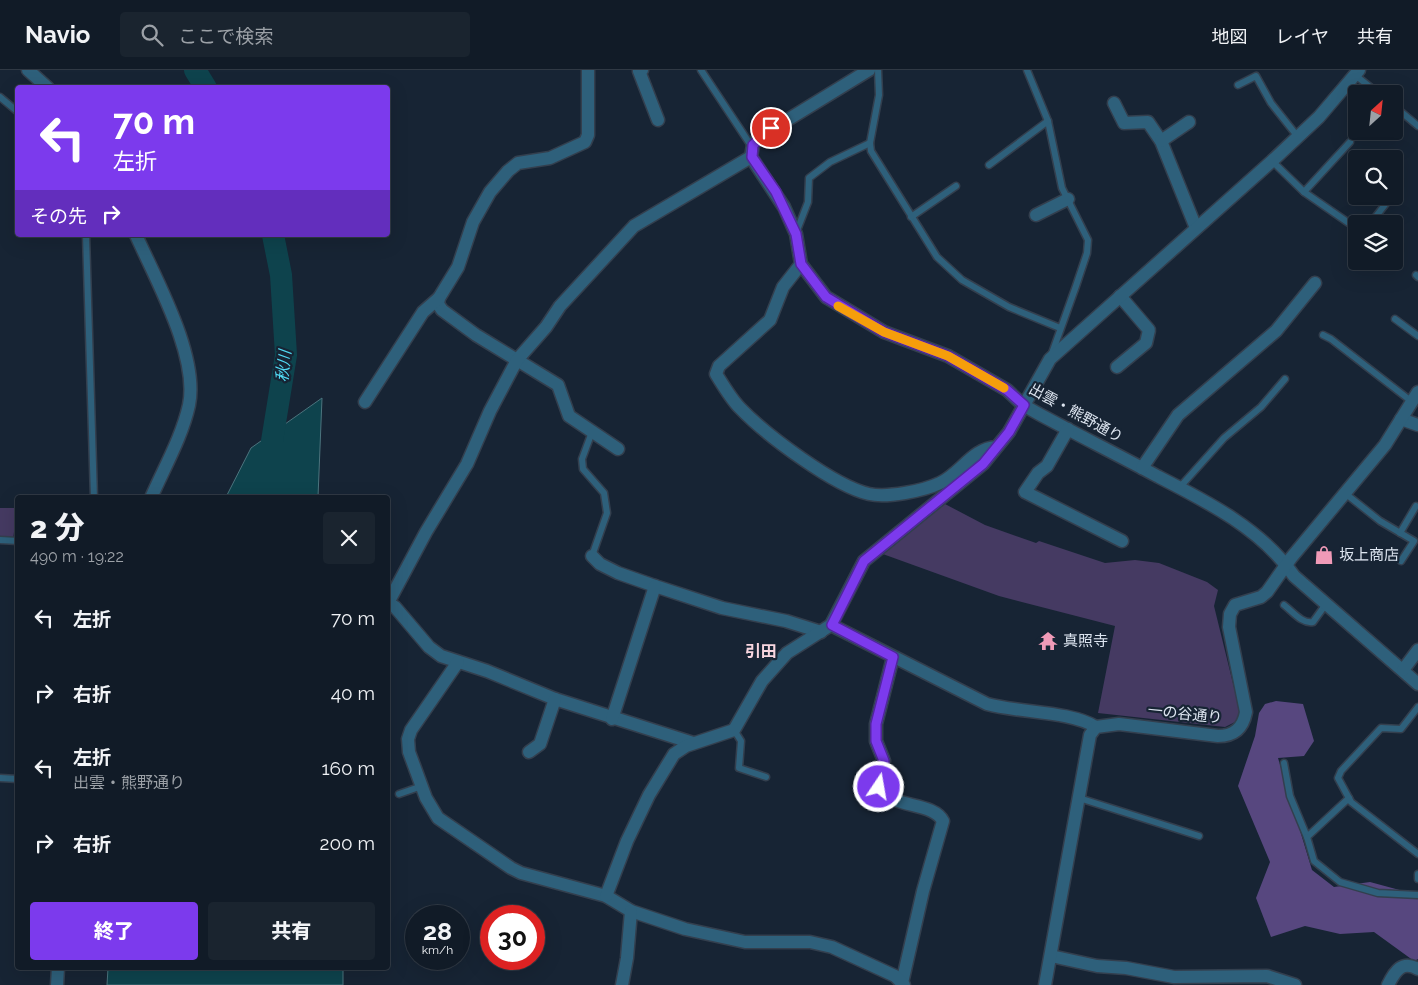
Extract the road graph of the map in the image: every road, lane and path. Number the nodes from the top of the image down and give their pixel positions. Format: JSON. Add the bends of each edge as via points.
{"nodes":[{"id":1,"x":28,"y":70,"type":"edge"},
{"id":2,"x":588,"y":70,"type":"edge"},
{"id":3,"x":642,"y":70,"type":"edge"},
{"id":4,"x":701,"y":70,"type":"edge"},
{"id":5,"x":870,"y":70,"type":"edge"},
{"id":6,"x":878,"y":70,"type":"edge"},
{"id":7,"x":1027,"y":70,"type":"edge"},
{"id":8,"x":1357,"y":72,"type":"edge"},
{"id":9,"x":1255,"y":73,"type":"edge"},
{"id":10,"x":45,"y":85,"type":"edge"},
{"id":11,"x":1238,"y":85,"type":"dead end"},
{"id":12,"x":1370,"y":85,"type":"edge"},
{"id":13,"x":0,"y":97,"type":"edge"},
{"id":14,"x":1114,"y":103,"type":"dead end"},
{"id":15,"x":15,"y":110,"type":"edge"},
{"id":16,"x":1403,"y":114,"type":"edge"},
{"id":17,"x":658,"y":120,"type":"dead end"},
{"id":18,"x":1048,"y":121,"type":"junction"},
{"id":19,"x":1189,"y":122,"type":"dead end"},
{"id":20,"x":1418,"y":126,"type":"edge"},
{"id":21,"x":1298,"y":137,"type":"junction"},
{"id":22,"x":1161,"y":141,"type":"junction"},
{"id":23,"x":1350,"y":142,"type":"dead end"},
{"id":24,"x":870,"y":143,"type":"junction"},
{"id":25,"x":752,"y":152,"type":"junction"},
{"id":26,"x":1272,"y":162,"type":"junction"},
{"id":27,"x":989,"y":165,"type":"dead end"},
{"id":28,"x":956,"y":186,"type":"dead end"},
{"id":29,"x":1304,"y":192,"type":"junction"},
{"id":30,"x":1068,"y":199,"type":"junction"},
{"id":31,"x":1385,"y":205,"type":"edge"},
{"id":32,"x":1036,"y":215,"type":"dead end"},
{"id":33,"x":1377,"y":215,"type":"edge"},
{"id":34,"x":911,"y":216,"type":"junction"},
{"id":35,"x":1348,"y":222,"type":"edge"},
{"id":36,"x":1196,"y":228,"type":"junction"},
{"id":37,"x":796,"y":234,"type":"junction"},
{"id":38,"x":86,"y":237,"type":"edge"},
{"id":39,"x":137,"y":237,"type":"edge"},
{"id":40,"x":801,"y":264,"type":"junction"},
{"id":41,"x":1315,"y":283,"type":"dead end"},
{"id":42,"x":1120,"y":296,"type":"junction"},
{"id":43,"x":439,"y":298,"type":"junction"},
{"id":44,"x":1395,"y":319,"type":"dead end"},
{"id":45,"x":1060,"y":328,"type":"junction"},
{"id":46,"x":1323,"y":335,"type":"dead end"},
{"id":47,"x":1418,"y":336,"type":"edge"},
{"id":48,"x":1050,"y":358,"type":"junction"},
{"id":49,"x":517,"y":360,"type":"junction"},
{"id":50,"x":1117,"y":368,"type":"dead end"},
{"id":51,"x":1285,"y":379,"type":"dead end"},
{"id":52,"x":1414,"y":396,"type":"edge"},
{"id":53,"x":365,"y":402,"type":"dead end"},
{"id":54,"x":1024,"y":405,"type":"junction"},
{"id":55,"x":1401,"y":419,"type":"junction"},
{"id":56,"x":1418,"y":425,"type":"edge"},
{"id":57,"x":1068,"y":429,"type":"junction"},
{"id":58,"x":592,"y":432,"type":"junction"},
{"id":59,"x":996,"y":447,"type":"junction"},
{"id":60,"x":618,"y":449,"type":"dead end"},
{"id":61,"x":1142,"y":468,"type":"junction"},
{"id":62,"x":1180,"y":488,"type":"junction"},
{"id":63,"x":1346,"y":494,"type":"junction"},
{"id":64,"x":94,"y":495,"type":"edge"},
{"id":65,"x":152,"y":495,"type":"edge"},
{"id":66,"x":1416,"y":506,"type":"dead end"},
{"id":67,"x":1400,"y":533,"type":"junction"},
{"id":68,"x":0,"y":540,"type":"edge"},
{"id":69,"x":15,"y":541,"type":"edge"},
{"id":70,"x":1122,"y":541,"type":"dead end"},
{"id":71,"x":592,"y":556,"type":"joint"},
{"id":72,"x":1402,"y":561,"type":"dead end"},
{"id":73,"x":1287,"y":565,"type":"junction"},
{"id":74,"x":655,"y":586,"type":"junction"},
{"id":75,"x":390,"y":599,"type":"edge"},
{"id":76,"x":1326,"y":604,"type":"junction"},
{"id":77,"x":390,"y":605,"type":"edge"},
{"id":78,"x":1284,"y":605,"type":"dead end"},
{"id":79,"x":826,"y":628,"type":"junction"},
{"id":80,"x":1418,"y":650,"type":"edge"},
{"id":81,"x":893,"y":657,"type":"junction"},
{"id":82,"x":458,"y":662,"type":"junction"},
{"id":83,"x":1403,"y":670,"type":"junction"},
{"id":84,"x":1418,"y":684,"type":"edge"},
{"id":85,"x":555,"y":699,"type":"junction"},
{"id":86,"x":1418,"y":706,"type":"edge"},
{"id":87,"x":612,"y":719,"type":"junction"},
{"id":88,"x":1096,"y":727,"type":"junction"},
{"id":89,"x":734,"y":730,"type":"junction"},
{"id":90,"x":693,"y":743,"type":"junction"},
{"id":91,"x":529,"y":752,"type":"dead end"},
{"id":92,"x":1284,"y":763,"type":"dead end"},
{"id":93,"x":766,"y":777,"type":"dead end"},
{"id":94,"x":0,"y":778,"type":"edge"},
{"id":95,"x":15,"y":779,"type":"edge"},
{"id":96,"x":422,"y":786,"type":"junction"},
{"id":97,"x":399,"y":794,"type":"dead end"},
{"id":98,"x":1080,"y":798,"type":"junction"},
{"id":99,"x":1349,"y":798,"type":"junction"},
{"id":100,"x":1199,"y":836,"type":"dead end"},
{"id":101,"x":1307,"y":837,"type":"junction"},
{"id":102,"x":1418,"y":854,"type":"edge"},
{"id":103,"x":1418,"y":874,"type":"edge"},
{"id":104,"x":1418,"y":879,"type":"edge"},
{"id":105,"x":1418,"y":895,"type":"edge"},
{"id":106,"x":606,"y":896,"type":"junction"},
{"id":107,"x":631,"y":911,"type":"junction"},
{"id":108,"x":1051,"y":956,"type":"junction"},
{"id":109,"x":1418,"y":968,"type":"edge"},
{"id":110,"x":58,"y":970,"type":"edge"},
{"id":111,"x":903,"y":984,"type":"edge"},
{"id":112,"x":57,"y":985,"type":"edge"},
{"id":113,"x":622,"y":985,"type":"edge"},
{"id":114,"x":1045,"y":985,"type":"edge"},
{"id":115,"x":1295,"y":985,"type":"edge"},
{"id":116,"x":1388,"y":985,"type":"edge"}],
"edges":[{"from":1,"to":10,"type":"street"},
{"from":2,"to":43,"type":"street","via":[[588,135],[585,142],[550,158],[518,163],[508,171],[490,192],[473,222],[458,267]]},
{"from":3,"to":17,"type":"street","via":[[639,71]]},
{"from":4,"to":25,"type":"lane"},
{"from":5,"to":25,"type":"street","via":[[771,128],[758,138]]},
{"from":6,"to":24,"type":"lane","via":[[878,108]]},
{"from":7,"to":18,"type":"lane"},
{"from":8,"to":12,"type":"lane"},
{"from":8,"to":21,"type":"street"},
{"from":9,"to":11,"type":"lane"},
{"from":9,"to":21,"type":"lane","via":[[1271,103]]},
{"from":13,"to":15,"type":"lane"},
{"from":14,"to":22,"type":"street","via":[[1124,123],[1148,122]]},
{"from":16,"to":20,"type":"lane"},
{"from":18,"to":27,"type":"lane"},
{"from":18,"to":30,"type":"lane","via":[[1062,188]]},
{"from":19,"to":22,"type":"street"},
{"from":21,"to":26,"type":"street"},
{"from":22,"to":36,"type":"street"},
{"from":23,"to":29,"type":"lane"},
{"from":24,"to":34,"type":"lane","via":[[871,151]]},
{"from":24,"to":37,"type":"lane","via":[[830,162],[810,178],[808,202]]},
{"from":25,"to":37,"type":"street","name":"出雲・熊野通り"},
{"from":25,"to":49,"type":"street","via":[[634,226],[560,306]]},
{"from":26,"to":29,"type":"lane"},
{"from":26,"to":36,"type":"street"},
{"from":28,"to":34,"type":"lane"},
{"from":29,"to":35,"type":"lane"},
{"from":30,"to":32,"type":"street"},
{"from":30,"to":45,"type":"lane","via":[[1088,240],[1076,286]]},
{"from":31,"to":33,"type":"lane"},
{"from":34,"to":45,"type":"lane","via":[[938,257],[962,280],[1009,307]]},
{"from":36,"to":42,"type":"street"},
{"from":37,"to":40,"type":"street","name":"出雲・熊野通り"},
{"from":38,"to":64,"type":"lane"},
{"from":39,"to":65,"type":"street","via":[[174,320],[191,385],[184,419]]},
{"from":40,"to":54,"type":"street","name":"出雲・熊野通り","via":[[814,284],[837,306],[884,332],[948,356],[1007,390]]},
{"from":40,"to":59,"type":"street","via":[[784,287],[770,320],[719,366],[716,374],[739,408],[797,455],[844,484],[870,494],[896,494],[940,483],[987,448]]},
{"from":41,"to":61,"type":"street","via":[[1276,331],[1178,415]]},
{"from":42,"to":48,"type":"street"},
{"from":42,"to":50,"type":"street","via":[[1149,330],[1146,343]]},
{"from":43,"to":49,"type":"street","via":[[442,310]]},
{"from":43,"to":53,"type":"street","via":[[424,312]]},
{"from":44,"to":47,"type":"lane"},
{"from":45,"to":48,"type":"lane"},
{"from":46,"to":52,"type":"lane"},
{"from":48,"to":54,"type":"street"},
{"from":49,"to":58,"type":"street","via":[[558,385],[569,416]]},
{"from":49,"to":75,"type":"street","via":[[467,464]]},
{"from":51,"to":62,"type":"lane","via":[[1261,407],[1224,438]]},
{"from":52,"to":55,"type":"street","name":"一の谷通り"},
{"from":54,"to":57,"type":"street","name":"出雲・熊野通り"},
{"from":54,"to":59,"type":"street"},
{"from":55,"to":56,"type":"street"},
{"from":55,"to":63,"type":"street","name":"一の谷通り","via":[[1385,446]]},
{"from":57,"to":61,"type":"street","name":"出雲・熊野通り"},
{"from":57,"to":70,"type":"street","via":[[1047,466],[1025,492]]},
{"from":58,"to":60,"type":"street"},
{"from":58,"to":71,"type":"lane","via":[[582,459],[583,469],[604,493],[607,512]]},
{"from":59,"to":79,"type":"street","via":[[983,464],[864,561]]},
{"from":61,"to":62,"type":"street","name":"出雲・熊野通り"},
{"from":62,"to":73,"type":"street","name":"出雲・熊野通り","via":[[1241,526]]},
{"from":63,"to":67,"type":"lane"},
{"from":63,"to":73,"type":"street","name":"一の谷通り"},
{"from":66,"to":67,"type":"lane"},
{"from":67,"to":72,"type":"lane","via":[[1414,541]]},
{"from":68,"to":69,"type":"lane"},
{"from":71,"to":74,"type":"street","via":[[618,573]]},
{"from":73,"to":76,"type":"street","name":"出雲・熊野通り","via":[[1294,576]]},
{"from":73,"to":88,"type":"street","name":"一の谷通り","via":[[1267,592],[1235,605],[1230,614],[1229,627],[1246,712],[1244,722],[1236,731],[1218,736],[1119,724]]},
{"from":74,"to":79,"type":"street","via":[[722,608]]},
{"from":74,"to":87,"type":"street"},
{"from":76,"to":78,"type":"lane","via":[[1310,623]]},
{"from":76,"to":83,"type":"street","name":"出雲・熊野通り"},
{"from":77,"to":82,"type":"street","via":[[429,647]]},
{"from":79,"to":81,"type":"street"},
{"from":79,"to":89,"type":"street","via":[[787,654],[762,681]]},
{"from":80,"to":83,"type":"street"},
{"from":81,"to":88,"type":"street","via":[[987,704],[1008,710],[1084,720]]},
{"from":81,"to":111,"type":"street","via":[[876,724],[876,741],[884,761],[879,787],[888,797],[934,813],[944,821],[923,891]]},
{"from":82,"to":85,"type":"street"},
{"from":82,"to":96,"type":"street","via":[[408,739]]},
{"from":83,"to":84,"type":"street","name":"出雲・熊野通り"},
{"from":85,"to":87,"type":"street"},
{"from":85,"to":91,"type":"street","via":[[540,744]]},
{"from":86,"to":99,"type":"lane","via":[[1402,730],[1381,728],[1341,771],[1338,778]]},
{"from":87,"to":90,"type":"street"},
{"from":88,"to":98,"type":"street","via":[[1088,741]]},
{"from":89,"to":90,"type":"street"},
{"from":89,"to":93,"type":"lane","via":[[741,741],[739,768]]},
{"from":90,"to":106,"type":"street","via":[[674,754],[649,795],[627,840]]},
{"from":92,"to":101,"type":"lane","via":[[1290,796]]},
{"from":94,"to":95,"type":"lane"},
{"from":96,"to":97,"type":"lane"},
{"from":96,"to":106,"type":"street","via":[[430,808],[438,818],[511,868]]},
{"from":98,"to":100,"type":"lane"},
{"from":98,"to":108,"type":"street"},
{"from":99,"to":101,"type":"lane"},
{"from":99,"to":102,"type":"lane"},
{"from":101,"to":105,"type":"lane","via":[[1314,861],[1340,882],[1378,893]]},
{"from":103,"to":104,"type":"lane"},
{"from":106,"to":107,"type":"street"},
{"from":107,"to":111,"type":"street","via":[[685,929],[745,942],[810,942],[832,947],[896,976]]},
{"from":107,"to":113,"type":"street"},
{"from":108,"to":114,"type":"street"},
{"from":108,"to":115,"type":"street","via":[[1174,977],[1267,976]]},
{"from":109,"to":116,"type":"street","via":[[1407,964],[1399,967]]},
{"from":110,"to":112,"type":"street"}]}
